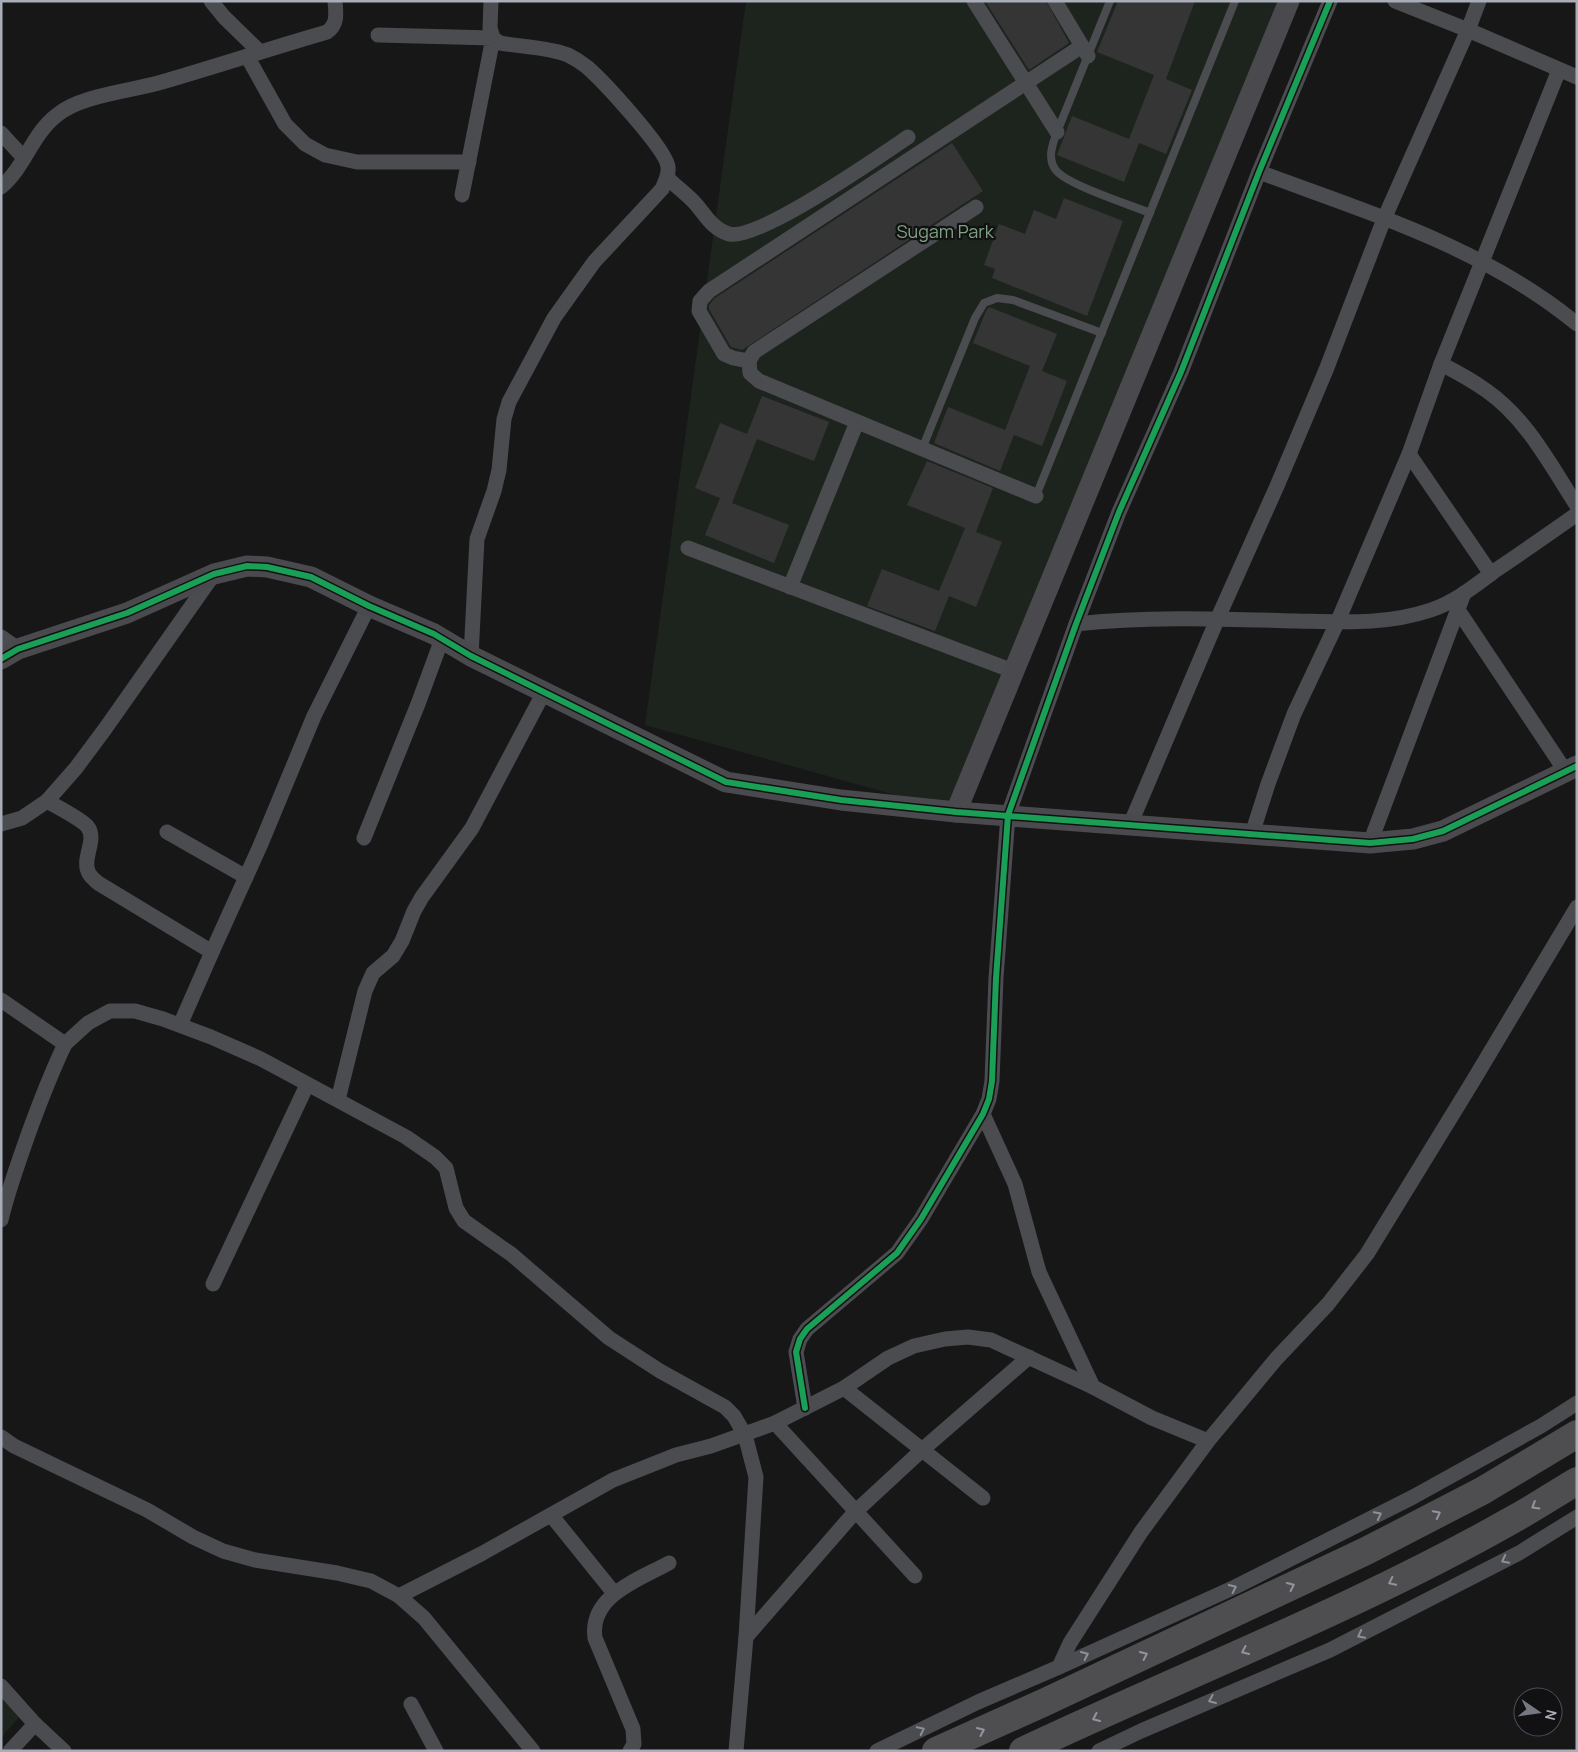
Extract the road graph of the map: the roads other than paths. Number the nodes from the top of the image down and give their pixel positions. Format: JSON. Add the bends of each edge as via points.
{"nodes":[{"id":1,"x":211,"y":1,"type":"edge"},
{"id":2,"x":335,"y":1,"type":"edge"},
{"id":3,"x":491,"y":1,"type":"edge"},
{"id":4,"x":974,"y":1,"type":"edge"},
{"id":5,"x":1055,"y":1,"type":"edge"},
{"id":6,"x":1110,"y":1,"type":"edge"},
{"id":7,"x":1235,"y":1,"type":"edge"},
{"id":8,"x":1289,"y":1,"type":"edge"},
{"id":9,"x":1330,"y":1,"type":"edge"},
{"id":10,"x":1395,"y":1,"type":"edge"},
{"id":11,"x":1480,"y":1,"type":"edge"},
{"id":12,"x":1468,"y":30,"type":"junction"},
{"id":13,"x":378,"y":35,"type":"dead end"},
{"id":14,"x":493,"y":38,"type":"junction"},
{"id":15,"x":1085,"y":51,"type":"junction"},
{"id":16,"x":253,"y":54,"type":"junction"},
{"id":17,"x":1559,"y":70,"type":"junction"},
{"id":18,"x":1577,"y":77,"type":"edge"},
{"id":19,"x":1026,"y":83,"type":"junction"},
{"id":20,"x":1057,"y":132,"type":"junction"},
{"id":21,"x":1,"y":133,"type":"edge"},
{"id":22,"x":908,"y":136,"type":"dead end"},
{"id":23,"x":24,"y":158,"type":"junction"},
{"id":24,"x":469,"y":162,"type":"junction"},
{"id":25,"x":1259,"y":172,"type":"junction"},
{"id":26,"x":667,"y":178,"type":"junction"},
{"id":27,"x":1,"y":187,"type":"edge"},
{"id":28,"x":462,"y":195,"type":"dead end"},
{"id":29,"x":976,"y":207,"type":"dead end"},
{"id":30,"x":1150,"y":213,"type":"junction"},
{"id":31,"x":1384,"y":218,"type":"junction"},
{"id":32,"x":1483,"y":261,"type":"junction"},
{"id":33,"x":1577,"y":324,"type":"edge"},
{"id":34,"x":1102,"y":333,"type":"junction"},
{"id":35,"x":749,"y":361,"type":"junction"},
{"id":36,"x":1441,"y":364,"type":"junction"},
{"id":37,"x":857,"y":422,"type":"junction"},
{"id":38,"x":922,"y":449,"type":"junction"},
{"id":39,"x":1409,"y":454,"type":"junction"},
{"id":40,"x":1036,"y":496,"type":"joint"},
{"id":41,"x":1577,"y":506,"type":"edge"},
{"id":42,"x":1577,"y":514,"type":"edge"},
{"id":43,"x":688,"y":548,"type":"dead end"},
{"id":44,"x":214,"y":574,"type":"junction"},
{"id":45,"x":1491,"y":574,"type":"junction"},
{"id":46,"x":790,"y":587,"type":"junction"},
{"id":47,"x":1464,"y":594,"type":"junction"},
{"id":48,"x":369,"y":606,"type":"junction"},
{"id":49,"x":1458,"y":610,"type":"junction"},
{"id":50,"x":1217,"y":620,"type":"junction"},
{"id":51,"x":1337,"y":623,"type":"junction"},
{"id":52,"x":1076,"y":624,"type":"junction"},
{"id":53,"x":442,"y":639,"type":"junction"},
{"id":54,"x":7,"y":648,"type":"edge"},
{"id":55,"x":471,"y":656,"type":"junction"},
{"id":56,"x":1013,"y":671,"type":"junction"},
{"id":57,"x":544,"y":692,"type":"junction"},
{"id":58,"x":1572,"y":769,"type":"edge"},
{"id":59,"x":47,"y":801,"type":"junction"},
{"id":60,"x":956,"y":812,"type":"junction"},
{"id":61,"x":1008,"y":815,"type":"junction"},
{"id":62,"x":1,"y":824,"type":"edge"},
{"id":63,"x":1130,"y":825,"type":"junction"},
{"id":64,"x":167,"y":832,"type":"dead end"},
{"id":65,"x":1252,"y":834,"type":"junction"},
{"id":66,"x":364,"y":838,"type":"dead end"},
{"id":67,"x":1370,"y":843,"type":"junction"},
{"id":68,"x":246,"y":877,"type":"junction"},
{"id":69,"x":1576,"y":913,"type":"edge"},
{"id":70,"x":212,"y":952,"type":"junction"},
{"id":71,"x":1,"y":1000,"type":"edge"},
{"id":72,"x":180,"y":1026,"type":"junction"},
{"id":73,"x":65,"y":1044,"type":"junction"},
{"id":74,"x":307,"y":1085,"type":"junction"},
{"id":75,"x":338,"y":1100,"type":"junction"},
{"id":76,"x":983,"y":1114,"type":"junction"},
{"id":77,"x":1,"y":1220,"type":"edge"},
{"id":78,"x":213,"y":1284,"type":"dead end"},
{"id":79,"x":1029,"y":1357,"type":"junction"},
{"id":80,"x":1092,"y":1387,"type":"junction"},
{"id":81,"x":844,"y":1388,"type":"junction"},
{"id":82,"x":1577,"y":1403,"type":"edge"},
{"id":83,"x":805,"y":1408,"type":"junction"},
{"id":84,"x":775,"y":1424,"type":"junction"},
{"id":85,"x":1577,"y":1434,"type":"edge"},
{"id":86,"x":745,"y":1435,"type":"junction"},
{"id":87,"x":1,"y":1437,"type":"edge"},
{"id":88,"x":1208,"y":1441,"type":"junction"},
{"id":89,"x":922,"y":1450,"type":"junction"},
{"id":90,"x":1577,"y":1481,"type":"edge"},
{"id":91,"x":982,"y":1498,"type":"dead end"},
{"id":92,"x":855,"y":1512,"type":"junction"},
{"id":93,"x":552,"y":1515,"type":"junction"},
{"id":94,"x":1577,"y":1517,"type":"edge"},
{"id":95,"x":669,"y":1563,"type":"dead end"},
{"id":96,"x":915,"y":1576,"type":"dead end"},
{"id":97,"x":614,"y":1594,"type":"junction"},
{"id":98,"x":399,"y":1596,"type":"junction"},
{"id":99,"x":746,"y":1637,"type":"junction"},
{"id":100,"x":1059,"y":1667,"type":"junction"},
{"id":101,"x":1,"y":1686,"type":"edge"},
{"id":102,"x":411,"y":1704,"type":"dead end"},
{"id":103,"x":35,"y":1724,"type":"junction"},
{"id":104,"x":10,"y":1751,"type":"edge"},
{"id":105,"x":64,"y":1751,"type":"edge"},
{"id":106,"x":436,"y":1751,"type":"edge"},
{"id":107,"x":533,"y":1751,"type":"edge"},
{"id":108,"x":630,"y":1751,"type":"edge"},
{"id":109,"x":736,"y":1751,"type":"edge"},
{"id":110,"x":877,"y":1751,"type":"edge"},
{"id":111,"x":936,"y":1751,"type":"edge"},
{"id":112,"x":1023,"y":1751,"type":"edge"},
{"id":113,"x":1099,"y":1751,"type":"edge"}],
"edges":[{"from":1,"to":16,"type":"street"},
{"from":2,"to":16,"type":"street","via":[[336,20],[327,32]]},
{"from":3,"to":14,"type":"street"},
{"from":4,"to":19,"type":"street"},
{"from":5,"to":15,"type":"street"},
{"from":6,"to":15,"type":"lane"},
{"from":7,"to":30,"type":"lane"},
{"from":8,"to":56,"type":"street"},
{"from":9,"to":25,"type":"street"},
{"from":10,"to":12,"type":"street"},
{"from":11,"to":12,"type":"street"},
{"from":12,"to":17,"type":"street"},
{"from":12,"to":31,"type":"street"},
{"from":13,"to":14,"type":"street"},
{"from":14,"to":24,"type":"street"},
{"from":14,"to":26,"type":"street","via":[[500,43],[560,53],[587,67],[662,152],[668,166]]},
{"from":15,"to":19,"type":"street"},
{"from":15,"to":20,"type":"lane"},
{"from":16,"to":23,"type":"street","via":[[80,102],[51,120],[38,133]]},
{"from":16,"to":24,"type":"street","via":[[285,124],[305,144],[325,154],[357,162]]},
{"from":17,"to":18,"type":"street"},
{"from":17,"to":32,"type":"street"},
{"from":19,"to":20,"type":"street"},
{"from":19,"to":35,"type":"street","via":[[700,301],[699,311],[724,354]]},
{"from":20,"to":30,"type":"lane","via":[[1051,152],[1055,169],[1067,180]]},
{"from":21,"to":23,"type":"street"},
{"from":22,"to":26,"type":"street","via":[[846,180],[743,234],[729,234],[713,226],[693,201]]},
{"from":23,"to":27,"type":"street"},
{"from":24,"to":28,"type":"street"},
{"from":25,"to":31,"type":"street"},
{"from":25,"to":52,"type":"street","via":[[1181,372],[1119,512]]},
{"from":26,"to":55,"type":"street","via":[[662,189],[588,270],[554,318],[509,402],[499,470],[477,539]]},
{"from":29,"to":35,"type":"street","via":[[754,352]]},
{"from":30,"to":34,"type":"lane"},
{"from":31,"to":32,"type":"street"},
{"from":31,"to":50,"type":"street","via":[[1326,370]]},
{"from":32,"to":33,"type":"street","via":[[1536,293]]},
{"from":32,"to":36,"type":"street"},
{"from":34,"to":38,"type":"lane","via":[[1013,300],[997,298],[984,303]]},
{"from":34,"to":40,"type":"lane"},
{"from":35,"to":37,"type":"street","via":[[750,373],[759,381]]},
{"from":36,"to":39,"type":"street"},
{"from":36,"to":41,"type":"street","via":[[1489,392],[1513,414],[1536,442]]},
{"from":37,"to":38,"type":"street"},
{"from":37,"to":46,"type":"street"},
{"from":38,"to":40,"type":"street"},
{"from":39,"to":45,"type":"street"},
{"from":39,"to":51,"type":"street"},
{"from":42,"to":45,"type":"street"},
{"from":43,"to":46,"type":"street"},
{"from":44,"to":48,"type":"street","via":[[248,566],[267,566],[311,577]]},
{"from":44,"to":54,"type":"street","via":[[127,613]]},
{"from":44,"to":59,"type":"street","via":[[106,729]]},
{"from":45,"to":47,"type":"street"},
{"from":46,"to":56,"type":"street"},
{"from":47,"to":49,"type":"street"},
{"from":47,"to":51,"type":"street","via":[[1432,609],[1388,621]]},
{"from":48,"to":53,"type":"street"},
{"from":48,"to":68,"type":"street","via":[[314,716]]},
{"from":49,"to":58,"type":"street"},
{"from":49,"to":67,"type":"street"},
{"from":50,"to":51,"type":"street"},
{"from":50,"to":52,"type":"street","via":[[1108,620]]},
{"from":50,"to":63,"type":"street"},
{"from":51,"to":65,"type":"street","via":[[1294,714]]},
{"from":52,"to":61,"type":"street"},
{"from":53,"to":55,"type":"street"},
{"from":53,"to":66,"type":"street"},
{"from":55,"to":57,"type":"street"},
{"from":56,"to":60,"type":"street"},
{"from":57,"to":60,"type":"street","via":[[726,782],[841,800]]},
{"from":57,"to":75,"type":"street","via":[[472,828],[422,896],[393,956],[374,973],[365,990]]},
{"from":58,"to":67,"type":"street","via":[[1442,831],[1413,839]]},
{"from":59,"to":62,"type":"street","via":[[22,818]]},
{"from":59,"to":70,"type":"street","via":[[86,825],[90,832],[86,864],[88,873],[98,883]]},
{"from":60,"to":61,"type":"street"},
{"from":61,"to":63,"type":"street"},
{"from":61,"to":76,"type":"street","via":[[992,1081]]},
{"from":63,"to":65,"type":"street"},
{"from":64,"to":68,"type":"street"},
{"from":65,"to":67,"type":"street"},
{"from":68,"to":70,"type":"street"},
{"from":69,"to":88,"type":"street","via":[[1367,1254],[1328,1304],[1276,1359]]},
{"from":70,"to":72,"type":"street"},
{"from":71,"to":73,"type":"street"},
{"from":72,"to":73,"type":"street","via":[[135,1011],[110,1011],[88,1022]]},
{"from":72,"to":74,"type":"street","via":[[261,1059]]},
{"from":73,"to":77,"type":"street","via":[[24,1148]]},
{"from":74,"to":75,"type":"street"},
{"from":74,"to":78,"type":"street"},
{"from":75,"to":86,"type":"street","via":[[406,1137],[435,1157],[446,1168],[456,1208],[464,1221],[512,1254],[610,1338],[660,1371],[725,1407]]},
{"from":76,"to":80,"type":"street","via":[[1014,1184],[1039,1272]]},
{"from":76,"to":83,"type":"street","via":[[921,1219],[897,1253],[806,1329],[796,1352]]},
{"from":79,"to":80,"type":"street"},
{"from":79,"to":81,"type":"street","via":[[991,1340],[945,1339],[914,1346],[888,1358]]},
{"from":79,"to":89,"type":"street"},
{"from":80,"to":88,"type":"street","via":[[1152,1418]]},
{"from":81,"to":83,"type":"street"},
{"from":81,"to":89,"type":"street"},
{"from":100,"to":82,"type":"street","one_way":true,"via":[[1324,1542],[1500,1450]]},
{"from":83,"to":84,"type":"street"},
{"from":84,"to":86,"type":"street"},
{"from":84,"to":92,"type":"street"},
{"from":111,"to":85,"type":"highway","one_way":true,"via":[[1366,1551],[1482,1491]]},
{"from":86,"to":93,"type":"street","via":[[676,1455],[613,1480]]},
{"from":86,"to":99,"type":"street","via":[[756,1492]]},
{"from":87,"to":98,"type":"street","via":[[223,1551],[370,1581]]},
{"from":88,"to":100,"type":"street","via":[[1142,1532],[1070,1643]]},
{"from":89,"to":91,"type":"street"},
{"from":89,"to":92,"type":"street"},
{"from":90,"to":112,"type":"highway","one_way":true,"via":[[1412,1573]]},
{"from":92,"to":96,"type":"street"},
{"from":92,"to":99,"type":"street"},
{"from":93,"to":97,"type":"street"},
{"from":93,"to":98,"type":"street"},
{"from":94,"to":113,"type":"street","one_way":true,"via":[[1519,1553],[1330,1650]]},
{"from":95,"to":97,"type":"street"},
{"from":97,"to":108,"type":"street","via":[[602,1605],[594,1629],[633,1729],[634,1744]]},
{"from":98,"to":107,"type":"street","via":[[424,1618]]},
{"from":99,"to":109,"type":"street"},
{"from":110,"to":100,"type":"street","one_way":true},
{"from":101,"to":103,"type":"street"},
{"from":102,"to":106,"type":"street"},
{"from":103,"to":104,"type":"street"},
{"from":103,"to":105,"type":"street"}]}
